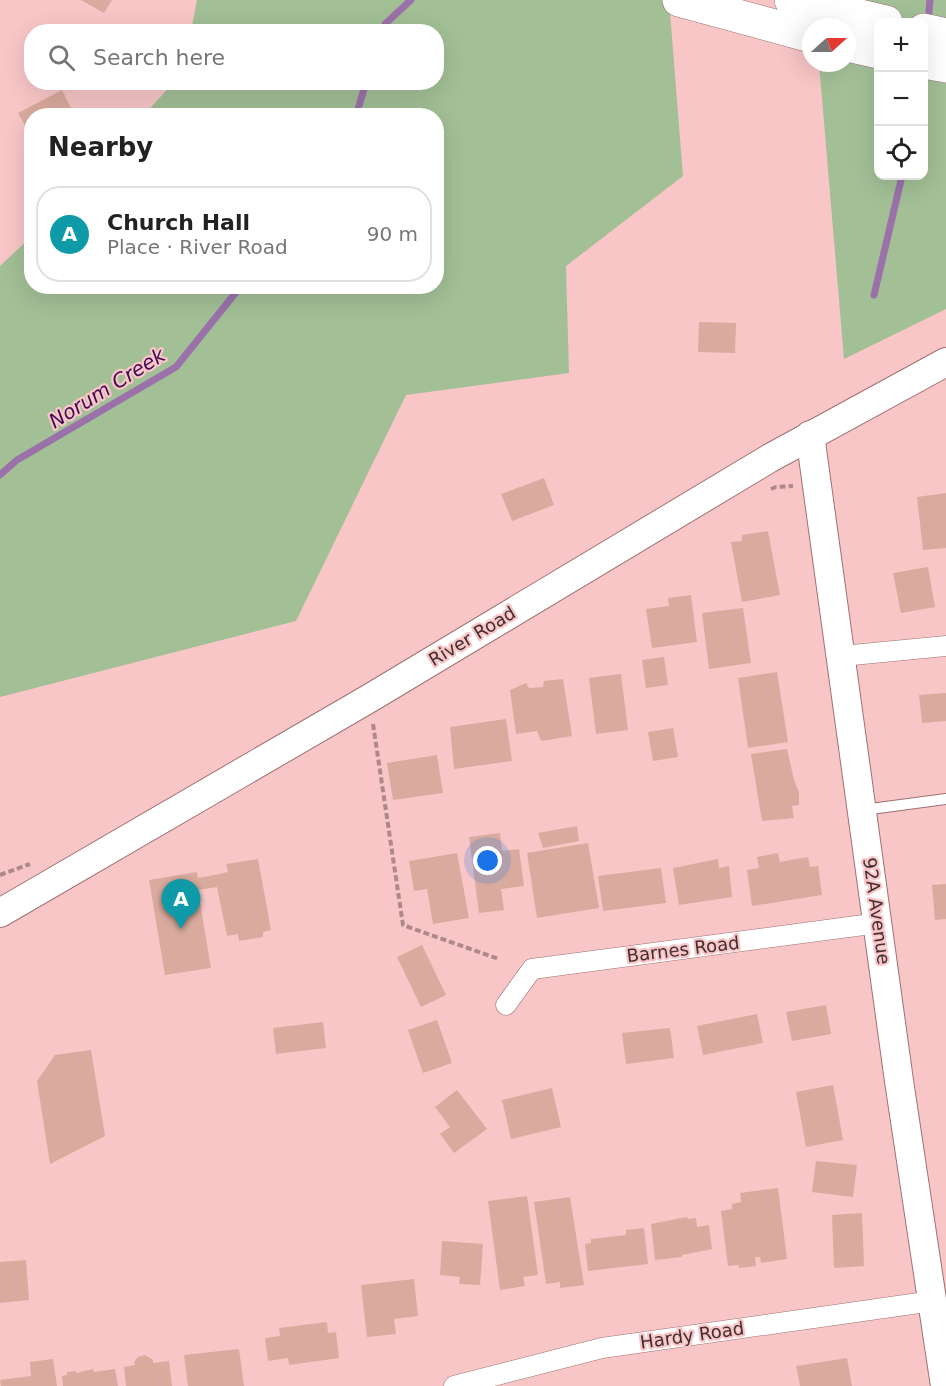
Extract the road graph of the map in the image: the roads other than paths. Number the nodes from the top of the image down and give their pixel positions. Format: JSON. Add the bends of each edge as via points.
{"nodes":[{"id":1,"x":679,"y":0,"type":"edge"},
{"id":2,"x":790,"y":0,"type":"edge"},
{"id":3,"x":874,"y":19,"type":"edge"},
{"id":4,"x":928,"y":31,"type":"edge"},
{"id":5,"x":802,"y":34,"type":"edge"},
{"id":6,"x":946,"y":35,"type":"edge"},
{"id":7,"x":856,"y":47,"type":"edge"},
{"id":8,"x":874,"y":51,"type":"edge"},
{"id":9,"x":928,"y":63,"type":"edge"},
{"id":10,"x":946,"y":66,"type":"edge"},
{"id":11,"x":946,"y":362,"type":"edge"},
{"id":12,"x":810,"y":435,"type":"junction"},
{"id":13,"x":946,"y":646,"type":"edge"},
{"id":14,"x":842,"y":656,"type":"junction"},
{"id":15,"x":946,"y":799,"type":"edge"},
{"id":16,"x":863,"y":810,"type":"junction"},
{"id":17,"x":0,"y":913,"type":"edge"},
{"id":18,"x":879,"y":923,"type":"junction"},
{"id":19,"x":506,"y":1005,"type":"dead end"},
{"id":20,"x":933,"y":1301,"type":"junction"},
{"id":21,"x":454,"y":1386,"type":"edge"},
{"id":22,"x":945,"y":1386,"type":"edge"}],
"edges":[{"from":1,"to":5,"type":"highway"},
{"from":2,"to":3,"type":"highway"},
{"from":4,"to":6,"type":"highway"},
{"from":7,"to":8,"type":"highway"},
{"from":9,"to":10,"type":"highway"},
{"from":11,"to":12,"type":"street","name":"River Road"},
{"from":12,"to":14,"type":"street","name":"92A Avenue"},
{"from":12,"to":17,"type":"street","name":"River Road"},
{"from":13,"to":14,"type":"street"},
{"from":14,"to":16,"type":"street","name":"92A Avenue"},
{"from":15,"to":16,"type":"lane"},
{"from":16,"to":18,"type":"street","name":"92A Avenue"},
{"from":18,"to":19,"type":"street","name":"Barnes Road","via":[[532,969]]},
{"from":18,"to":20,"type":"street","name":"92A Avenue"},
{"from":20,"to":21,"type":"street","name":"Hardy Road","via":[[602,1348]]},
{"from":20,"to":22,"type":"street","name":"92A Avenue"}]}
